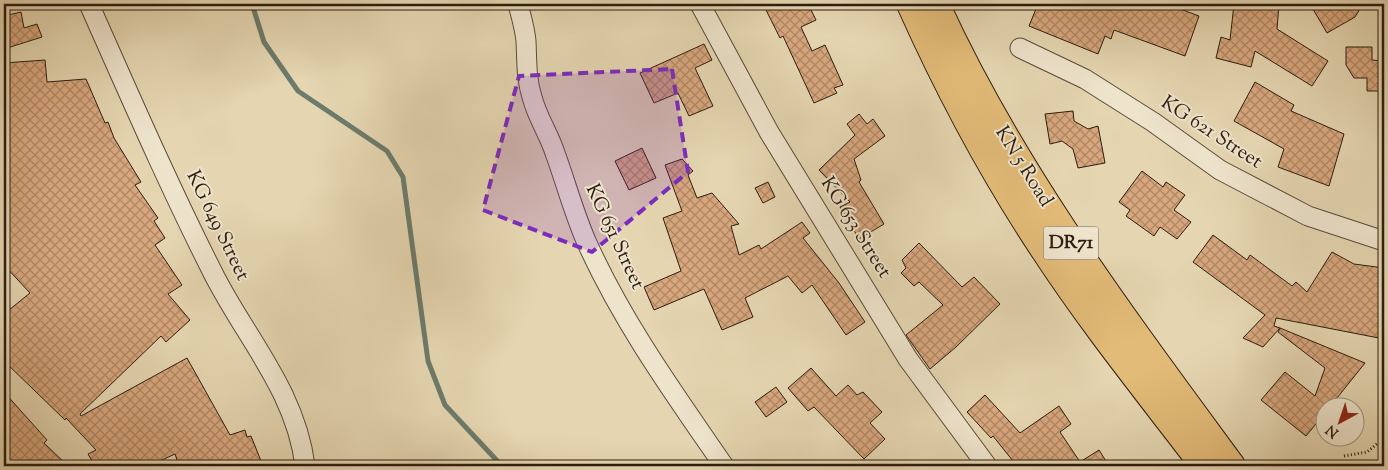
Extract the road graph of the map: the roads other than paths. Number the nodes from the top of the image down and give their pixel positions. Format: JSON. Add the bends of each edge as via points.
{"nodes":[{"id":1,"x":89,"y":4,"type":"edge"},
{"id":2,"x":518,"y":4,"type":"edge"},
{"id":3,"x":700,"y":4,"type":"edge"},
{"id":4,"x":911,"y":4,"type":"edge"},
{"id":5,"x":935,"y":4,"type":"edge"},
{"id":6,"x":1020,"y":48,"type":"dead end"},
{"id":7,"x":1384,"y":241,"type":"edge"},
{"id":8,"x":305,"y":466,"type":"edge"},
{"id":9,"x":724,"y":466,"type":"edge"},
{"id":10,"x":987,"y":466,"type":"edge"},
{"id":11,"x":1205,"y":466,"type":"edge"},
{"id":12,"x":1231,"y":466,"type":"edge"}],
"edges":[{"from":1,"to":8,"type":"street","name":"KG 649 Street","via":[[214,275],[281,386],[303,450]]},
{"from":2,"to":9,"type":"street","name":"KG 651 Street","via":[[526,40],[527,79],[532,100],[555,152],[587,242],[635,332]]},
{"from":3,"to":10,"type":"street","name":"KG 653 Street","via":[[769,132],[908,360]]},
{"from":4,"to":11,"type":"main road","name":"KN 5 Road","number":"DR71","via":[[968,122],[1044,249]]},
{"from":5,"to":12,"type":"main road","name":"KN 5 Road","number":"DR71","via":[[990,114],[1060,227],[1096,282]]},
{"from":6,"to":7,"type":"street","name":"KG 621 Street","via":[[1085,79],[1220,170],[1308,216]]}]}
